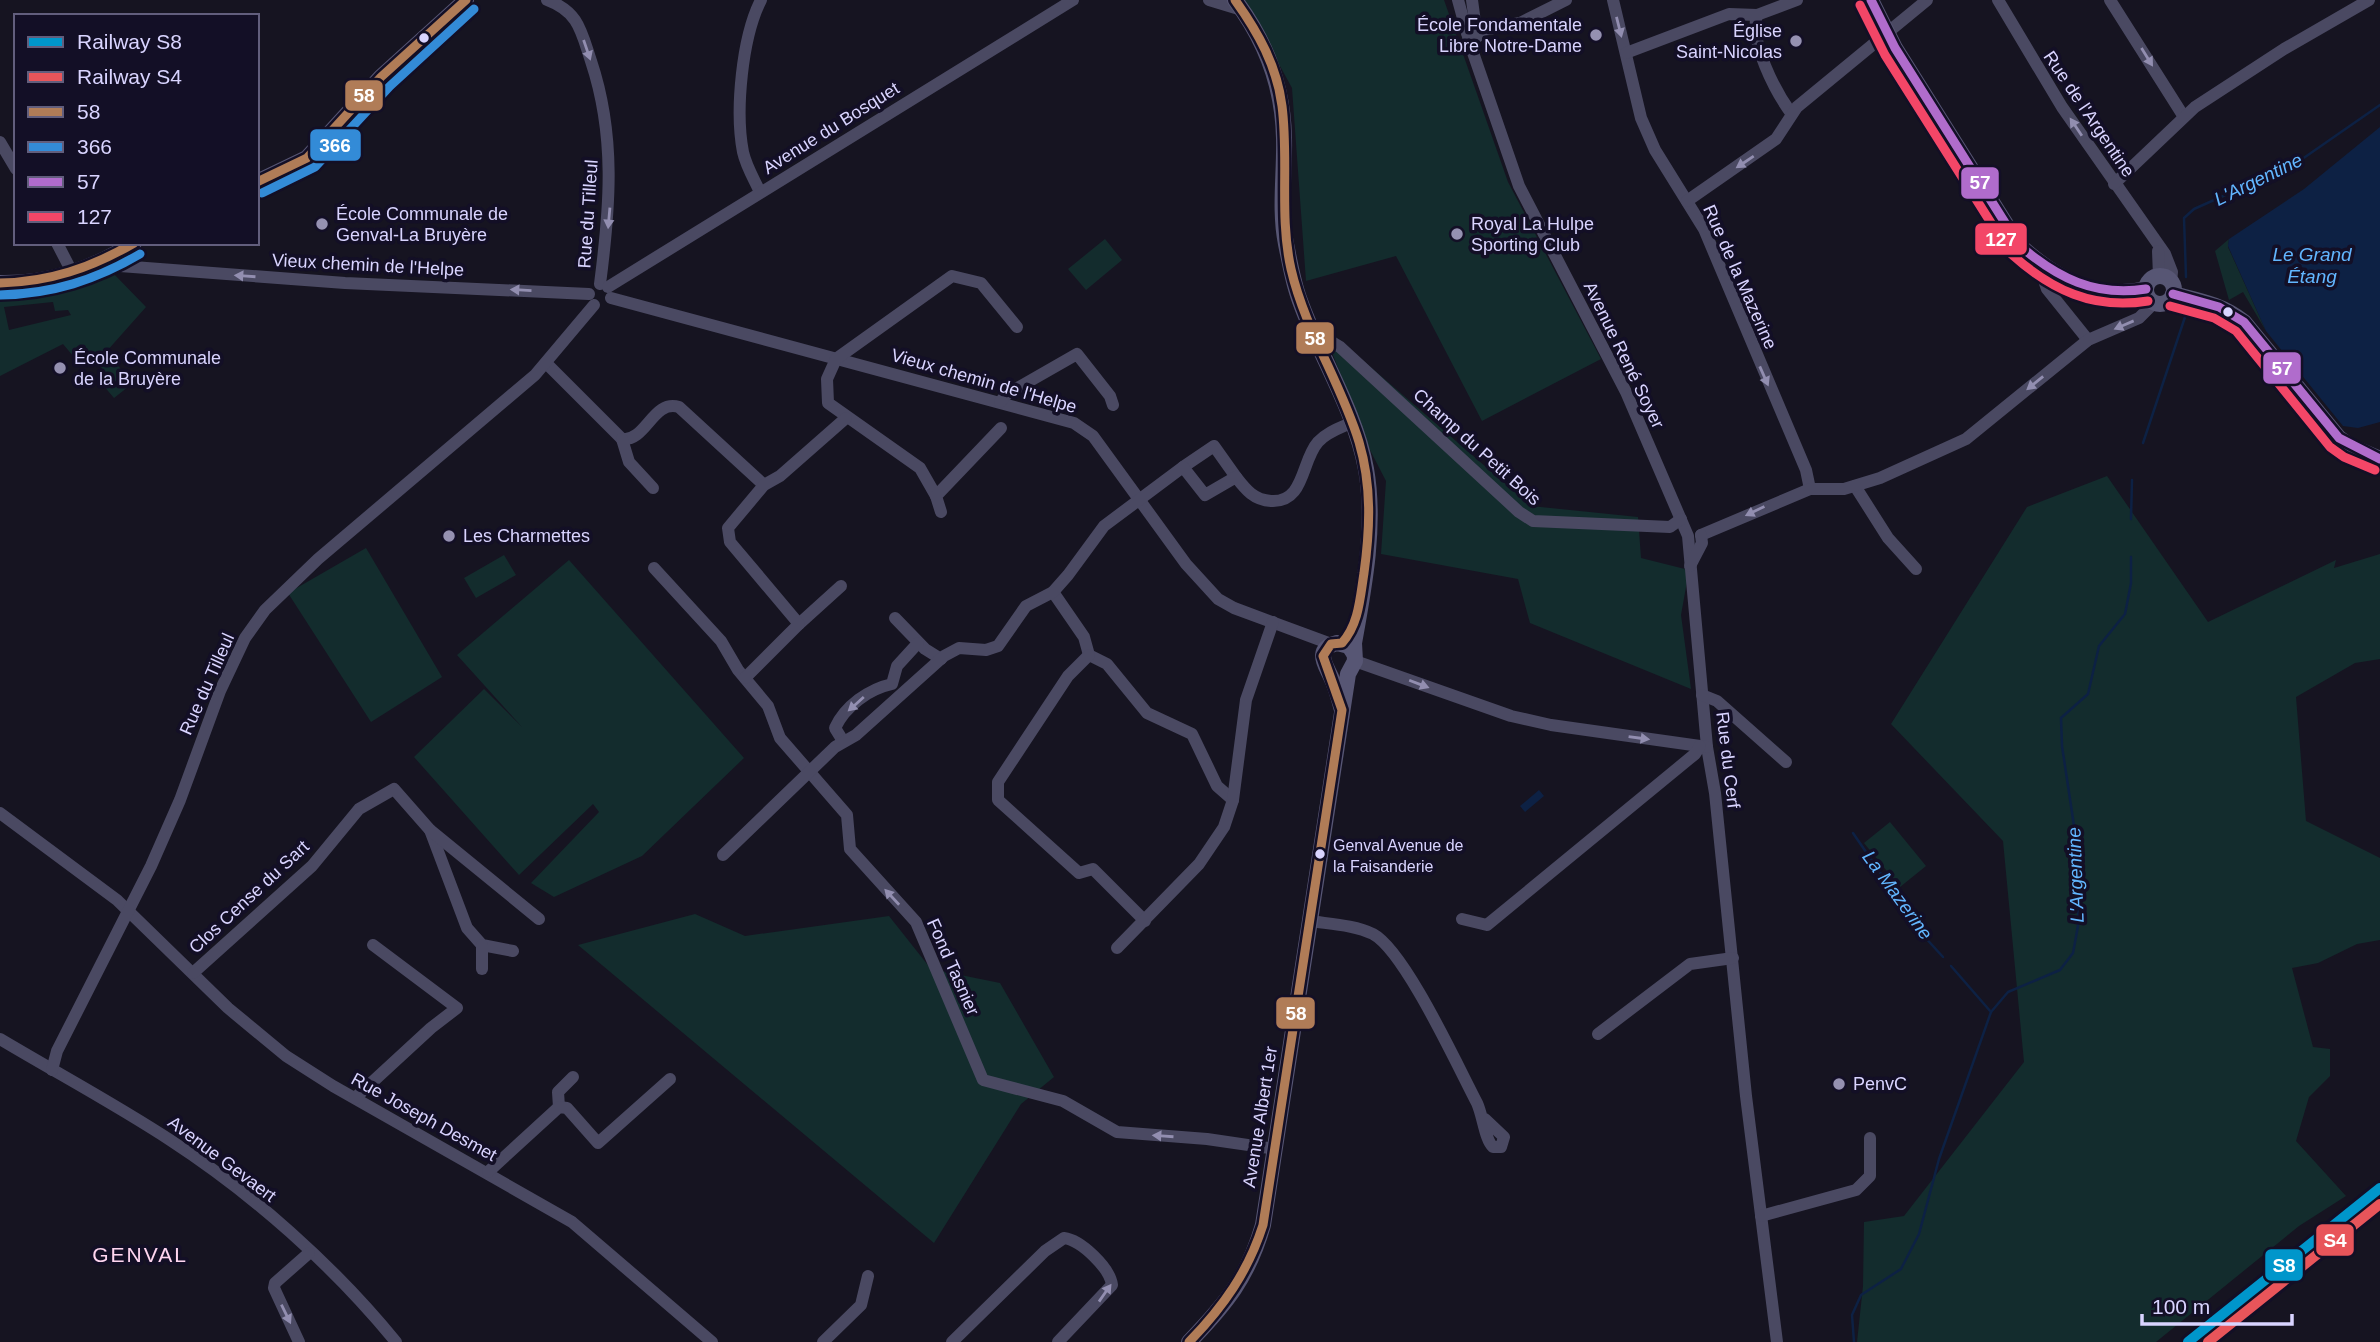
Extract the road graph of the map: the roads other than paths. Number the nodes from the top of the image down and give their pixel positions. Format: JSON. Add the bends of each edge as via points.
{"nodes":[{"id":1,"x":466,"y":0,"type":"edge"},
{"id":2,"x":547,"y":0,"type":"edge"},
{"id":3,"x":761,"y":0,"type":"edge"},
{"id":4,"x":1073,"y":0,"type":"edge"},
{"id":5,"x":1209,"y":0,"type":"edge"},
{"id":6,"x":1458,"y":0,"type":"edge"},
{"id":7,"x":1472,"y":0,"type":"edge"},
{"id":8,"x":1566,"y":0,"type":"edge"},
{"id":9,"x":1613,"y":0,"type":"edge"},
{"id":10,"x":1797,"y":0,"type":"edge"},
{"id":11,"x":1871,"y":0,"type":"edge"},
{"id":12,"x":1927,"y":0,"type":"edge"},
{"id":13,"x":1998,"y":0,"type":"edge"},
{"id":14,"x":2110,"y":0,"type":"edge"},
{"id":15,"x":2369,"y":0,"type":"edge"},
{"id":16,"x":1239,"y":5,"type":"edge"},
{"id":17,"x":1757,"y":15,"type":"junction"},
{"id":18,"x":1472,"y":32,"type":"junction"},
{"id":19,"x":1887,"y":33,"type":"junction"},
{"id":20,"x":1626,"y":53,"type":"junction"},
{"id":21,"x":1791,"y":113,"type":"junction"},
{"id":22,"x":2184,"y":117,"type":"junction"},
{"id":23,"x":0,"y":142,"type":"edge"},
{"id":24,"x":14,"y":166,"type":"edge"},
{"id":25,"x":259,"y":181,"type":"edge"},
{"id":26,"x":2114,"y":184,"type":"junction"},
{"id":27,"x":760,"y":192,"type":"junction"},
{"id":28,"x":1687,"y":201,"type":"junction"},
{"id":29,"x":58,"y":245,"type":"edge"},
{"id":30,"x":131,"y":245,"type":"edge"},
{"id":31,"x":2037,"y":261,"type":"junction"},
{"id":32,"x":103,"y":262,"type":"junction"},
{"id":33,"x":73,"y":274,"type":"junction"},
{"id":34,"x":0,"y":284,"type":"edge"},
{"id":35,"x":2168,"y":284,"type":"junction"},
{"id":36,"x":607,"y":290,"type":"junction"},
{"id":37,"x":2150,"y":296,"type":"junction"},
{"id":38,"x":592,"y":299,"type":"junction"},
{"id":39,"x":1017,"y":327,"type":"dead end"},
{"id":40,"x":1313,"y":331,"type":"junction"},
{"id":41,"x":2088,"y":341,"type":"junction"},
{"id":42,"x":836,"y":359,"type":"junction"},
{"id":43,"x":546,"y":363,"type":"junction"},
{"id":44,"x":1000,"y":402,"type":"junction"},
{"id":45,"x":1113,"y":405,"type":"dead end"},
{"id":46,"x":846,"y":418,"type":"junction"},
{"id":47,"x":1352,"y":423,"type":"junction"},
{"id":48,"x":1001,"y":428,"type":"dead end"},
{"id":49,"x":622,"y":439,"type":"junction"},
{"id":50,"x":2380,"y":459,"type":"edge"},
{"id":51,"x":1183,"y":467,"type":"junction"},
{"id":52,"x":1236,"y":477,"type":"junction"},
{"id":53,"x":764,"y":485,"type":"junction"},
{"id":54,"x":1856,"y":486,"type":"junction"},
{"id":55,"x":653,"y":488,"type":"dead end"},
{"id":56,"x":1810,"y":489,"type":"junction"},
{"id":57,"x":936,"y":496,"type":"junction"},
{"id":58,"x":1139,"y":498,"type":"junction"},
{"id":59,"x":941,"y":512,"type":"dead end"},
{"id":60,"x":1681,"y":519,"type":"junction"},
{"id":61,"x":1695,"y":539,"type":"junction"},
{"id":62,"x":654,"y":568,"type":"dead end"},
{"id":63,"x":1916,"y":569,"type":"dead end"},
{"id":64,"x":841,"y":586,"type":"dead end"},
{"id":65,"x":1053,"y":592,"type":"junction"},
{"id":66,"x":895,"y":618,"type":"dead end"},
{"id":67,"x":1273,"y":622,"type":"junction"},
{"id":68,"x":799,"y":624,"type":"junction"},
{"id":69,"x":918,"y":643,"type":"junction"},
{"id":70,"x":1089,"y":655,"type":"junction"},
{"id":71,"x":1342,"y":655,"type":"junction"},
{"id":72,"x":941,"y":659,"type":"junction"},
{"id":73,"x":745,"y":678,"type":"junction"},
{"id":74,"x":897,"y":689,"type":"junction"},
{"id":75,"x":1702,"y":695,"type":"junction"},
{"id":76,"x":1342,"y":710,"type":"junction"},
{"id":77,"x":843,"y":741,"type":"junction"},
{"id":78,"x":1704,"y":746,"type":"junction"},
{"id":79,"x":1786,"y":762,"type":"dead end"},
{"id":80,"x":809,"y":772,"type":"junction"},
{"id":81,"x":1233,"y":800,"type":"junction"},
{"id":82,"x":0,"y":813,"type":"edge"},
{"id":83,"x":430,"y":830,"type":"junction"},
{"id":84,"x":723,"y":855,"type":"dead end"},
{"id":85,"x":127,"y":913,"type":"junction"},
{"id":86,"x":539,"y":919,"type":"dead end"},
{"id":87,"x":1462,"y":919,"type":"dead end"},
{"id":88,"x":1144,"y":921,"type":"junction"},
{"id":89,"x":1310,"y":921,"type":"junction"},
{"id":90,"x":373,"y":945,"type":"dead end"},
{"id":91,"x":482,"y":945,"type":"junction"},
{"id":92,"x":1117,"y":948,"type":"dead end"},
{"id":93,"x":513,"y":951,"type":"dead end"},
{"id":94,"x":1734,"y":958,"type":"junction"},
{"id":95,"x":482,"y":969,"type":"dead end"},
{"id":96,"x":193,"y":973,"type":"junction"},
{"id":97,"x":1598,"y":1034,"type":"dead end"},
{"id":98,"x":0,"y":1040,"type":"edge"},
{"id":99,"x":52,"y":1070,"type":"junction"},
{"id":100,"x":573,"y":1077,"type":"dead end"},
{"id":101,"x":670,"y":1079,"type":"dead end"},
{"id":102,"x":355,"y":1098,"type":"junction"},
{"id":103,"x":559,"y":1107,"type":"junction"},
{"id":104,"x":1485,"y":1119,"type":"dead end"},
{"id":105,"x":1870,"y":1138,"type":"dead end"},
{"id":106,"x":1275,"y":1149,"type":"junction"},
{"id":107,"x":488,"y":1172,"type":"junction"},
{"id":108,"x":1761,"y":1216,"type":"junction"},
{"id":109,"x":309,"y":1253,"type":"junction"},
{"id":110,"x":868,"y":1276,"type":"dead end"},
{"id":111,"x":299,"y":1342,"type":"edge"},
{"id":112,"x":396,"y":1342,"type":"edge"},
{"id":113,"x":712,"y":1342,"type":"edge"},
{"id":114,"x":823,"y":1342,"type":"edge"},
{"id":115,"x":952,"y":1342,"type":"edge"},
{"id":116,"x":1058,"y":1342,"type":"edge"},
{"id":117,"x":1189,"y":1342,"type":"edge"},
{"id":118,"x":1777,"y":1342,"type":"edge"}],
"edges":[{"from":1,"to":25,"type":"main road","via":[[366,91],[307,158]]},
{"from":2,"to":36,"type":"street","name":"Rue du Tilleul","one_way":true,"via":[[571,12],[576,21],[607,125]]},
{"from":3,"to":27,"type":"street","via":[[748,44],[740,122],[745,159]]},
{"from":4,"to":27,"type":"street","name":"Avenue du Bosquet"},
{"from":5,"to":16,"type":"street"},
{"from":6,"to":18,"type":"street","name":"Avenue René Soyer"},
{"from":7,"to":18,"type":"street","name":"Avenue René Soyer"},
{"from":8,"to":18,"type":"street","via":[[1520,23]]},
{"from":9,"to":20,"type":"street","name":"Rue de la Mazerine","one_way":true},
{"from":10,"to":17,"type":"street"},
{"from":11,"to":19,"type":"main road"},
{"from":12,"to":19,"type":"street"},
{"from":26,"to":13,"type":"street","name":"Rue de l'Argentine","one_way":true,"via":[[2019,41]]},
{"from":14,"to":22,"type":"street","one_way":true},
{"from":15,"to":22,"type":"street","via":[[2284,49]]},
{"from":16,"to":40,"type":"main road","name":"Avenue Albert 1er","via":[[1265,48],[1282,103],[1285,240],[1300,301]]},
{"from":17,"to":20,"type":"street","via":[[1729,13]]},
{"from":17,"to":21,"type":"street","via":[[1752,28],[1778,95]]},
{"from":18,"to":60,"type":"street","name":"Avenue René Soyer","via":[[1519,186],[1626,392]]},
{"from":19,"to":21,"type":"street"},
{"from":19,"to":31,"type":"main road","via":[[2019,245]]},
{"from":20,"to":28,"type":"street","name":"Rue de la Mazerine","via":[[1655,150]]},
{"from":21,"to":28,"type":"street","one_way":true,"via":[[1776,139]]},
{"from":22,"to":26,"type":"street"},
{"from":23,"to":24,"type":"street"},
{"from":26,"to":35,"type":"street","name":"Rue de l'Argentine","via":[[2168,259],[2172,272]]},
{"from":27,"to":36,"type":"street","name":"Avenue du Bosquet"},
{"from":28,"to":56,"type":"street","name":"Rue de la Mazerine","one_way":true,"via":[[1704,229]]},
{"from":29,"to":33,"type":"street"},
{"from":30,"to":32,"type":"main road"},
{"from":31,"to":37,"type":"main road","via":[[2078,286]]},
{"from":31,"to":41,"type":"street","via":[[2047,289]]},
{"from":32,"to":33,"type":"main road"},
{"from":38,"to":32,"type":"street","name":"Vieux chemin de l'Helpe","one_way":true},
{"from":33,"to":34,"type":"main road"},
{"from":35,"to":37,"type":"main road","via":[[2151,280]]},
{"from":35,"to":37,"type":"main road","via":[[2166,303]]},
{"from":35,"to":50,"type":"main road","via":[[2238,317],[2339,438]]},
{"from":36,"to":38,"type":"street","via":[[592,288]]},
{"from":36,"to":38,"type":"street","name":"Vieux chemin de l'Helpe","via":[[604,306]]},
{"from":36,"to":42,"type":"street","name":"Vieux chemin de l'Helpe"},
{"from":37,"to":41,"type":"street","one_way":true,"via":[[2139,318]]},
{"from":38,"to":43,"type":"street","name":"Rue du Tilleul"},
{"from":39,"to":42,"type":"street","via":[[981,283],[953,276]]},
{"from":40,"to":47,"type":"main road","name":"Avenue Albert 1er"},
{"from":40,"to":60,"type":"street","name":"Champ du Petit Bois","via":[[1340,347],[1533,521],[1670,527]]},
{"from":41,"to":54,"type":"street","one_way":true,"via":[[1966,439]]},
{"from":42,"to":44,"type":"street","name":"Vieux chemin de l'Helpe"},
{"from":42,"to":46,"type":"street","via":[[827,379],[826,399]]},
{"from":43,"to":49,"type":"street"},
{"from":43,"to":85,"type":"street","name":"Rue du Tilleul","via":[[265,610],[245,638],[219,691],[171,822]]},
{"from":44,"to":45,"type":"street","via":[[1077,355]]},
{"from":44,"to":58,"type":"street","name":"Vieux chemin de l'Helpe","via":[[1083,428]]},
{"from":46,"to":53,"type":"street"},
{"from":46,"to":57,"type":"street","via":[[920,468]]},
{"from":47,"to":52,"type":"street","via":[[1320,439],[1287,499],[1252,496]]},
{"from":47,"to":71,"type":"main road","name":"Avenue Albert 1er","via":[[1365,468],[1370,523],[1358,612]]},
{"from":48,"to":57,"type":"street"},
{"from":49,"to":53,"type":"street","via":[[633,437],[663,408],[679,407]]},
{"from":49,"to":55,"type":"street","via":[[629,462]]},
{"from":51,"to":52,"type":"street","via":[[1205,495]]},
{"from":51,"to":52,"type":"street","via":[[1214,446]]},
{"from":51,"to":58,"type":"street"},
{"from":53,"to":68,"type":"street","via":[[728,528],[728,537]]},
{"from":54,"to":56,"type":"street"},
{"from":54,"to":63,"type":"street","via":[[1888,538]]},
{"from":56,"to":61,"type":"street","one_way":true},
{"from":57,"to":59,"type":"street"},
{"from":58,"to":65,"type":"street","via":[[1104,526]]},
{"from":58,"to":67,"type":"street","name":"Vieux chemin de l'Helpe","via":[[1206,588],[1234,608]]},
{"from":60,"to":61,"type":"street","name":"Avenue René Soyer"},
{"from":61,"to":75,"type":"street","name":"Rue du Cerf","via":[[1690,566]]},
{"from":62,"to":73,"type":"street","name":"Fond Tasnier","via":[[721,641]]},
{"from":64,"to":68,"type":"street"},
{"from":65,"to":70,"type":"street","via":[[1084,637]]},
{"from":65,"to":72,"type":"street","via":[[1026,606],[998,646],[959,648]]},
{"from":66,"to":69,"type":"street"},
{"from":67,"to":71,"type":"street","name":"Vieux chemin de l'Helpe"},
{"from":67,"to":81,"type":"street","via":[[1246,700]]},
{"from":68,"to":73,"type":"street"},
{"from":69,"to":72,"type":"street"},
{"from":69,"to":74,"type":"street","via":[[897,666]]},
{"from":70,"to":81,"type":"street","via":[[1107,664],[1147,713],[1192,734],[1217,786]]},
{"from":70,"to":88,"type":"street","via":[[1068,676],[998,782],[998,800],[1079,873],[1093,869]]},
{"from":71,"to":76,"type":"main road","name":"Avenue Albert 1er"},
{"from":71,"to":76,"type":"main road","name":"Avenue Albert 1er","via":[[1330,674]]},
{"from":71,"to":78,"type":"street","name":"Vieux chemin de l'Helpe","one_way":true,"via":[[1511,716]]},
{"from":72,"to":74,"type":"street","via":[[917,683]]},
{"from":73,"to":80,"type":"street","name":"Fond Tasnier","via":[[768,706],[780,738]]},
{"from":74,"to":77,"type":"street","via":[[856,735]]},
{"from":74,"to":77,"type":"street","one_way":true,"via":[[869,691],[842,716],[835,728]]},
{"from":75,"to":78,"type":"street","name":"Rue du Cerf"},
{"from":75,"to":79,"type":"street","via":[[1717,701]]},
{"from":76,"to":89,"type":"main road","name":"Avenue Albert 1er"},
{"from":77,"to":80,"type":"street"},
{"from":78,"to":87,"type":"street","name":"Rue du Cerf","via":[[1497,918],[1487,925]]},
{"from":78,"to":94,"type":"street","name":"Rue du Cerf"},
{"from":80,"to":84,"type":"street"},
{"from":106,"to":80,"type":"street","name":"Fond Tasnier","one_way":true,"via":[[1116,1132],[1063,1101],[983,1080],[923,934],[850,849],[847,815]]},
{"from":81,"to":88,"type":"street","via":[[1217,841]]},
{"from":82,"to":85,"type":"street","name":"Rue Joseph Desmet","via":[[117,900]]},
{"from":83,"to":86,"type":"street"},
{"from":83,"to":91,"type":"street","via":[[467,928]]},
{"from":83,"to":96,"type":"street","name":"Clos Cense du Sart","via":[[394,789],[359,809],[313,866]]},
{"from":85,"to":96,"type":"street","name":"Rue Joseph Desmet"},
{"from":85,"to":99,"type":"street","name":"Rue du Tilleul","via":[[57,1051]]},
{"from":88,"to":92,"type":"street"},
{"from":89,"to":104,"type":"street","via":[[1360,929],[1385,943],[1400,961]]},
{"from":89,"to":106,"type":"main road","name":"Avenue Albert 1er"},
{"from":90,"to":102,"type":"street","via":[[457,1008]]},
{"from":91,"to":93,"type":"street"},
{"from":91,"to":95,"type":"street"},
{"from":94,"to":97,"type":"street","via":[[1690,964]]},
{"from":94,"to":108,"type":"street","name":"Rue du Cerf"},
{"from":96,"to":102,"type":"street","name":"Rue Joseph Desmet","via":[[275,1047]]},
{"from":98,"to":99,"type":"street","name":"Avenue Gevaert"},
{"from":99,"to":109,"type":"street","name":"Avenue Gevaert","via":[[196,1158]]},
{"from":100,"to":103,"type":"street","via":[[558,1092]]},
{"from":101,"to":103,"type":"street","via":[[598,1143],[566,1108]]},
{"from":102,"to":107,"type":"street","name":"Rue Joseph Desmet"},
{"from":103,"to":107,"type":"street"},
{"from":105,"to":108,"type":"street","via":[[1870,1176],[1856,1190]]},
{"from":106,"to":117,"type":"main road","name":"Avenue Albert 1er","via":[[1255,1255],[1240,1283]]},
{"from":107,"to":113,"type":"street","name":"Rue Joseph Desmet","via":[[572,1222]]},
{"from":108,"to":118,"type":"street","name":"Rue du Cerf"},
{"from":109,"to":111,"type":"street","one_way":true,"via":[[274,1288]]},
{"from":109,"to":112,"type":"street","name":"Avenue Gevaert"},
{"from":110,"to":114,"type":"street","via":[[862,1303]]},
{"from":116,"to":115,"type":"street","one_way":true,"via":[[1112,1285],[1109,1274],[1075,1239],[1058,1240]]}]}
